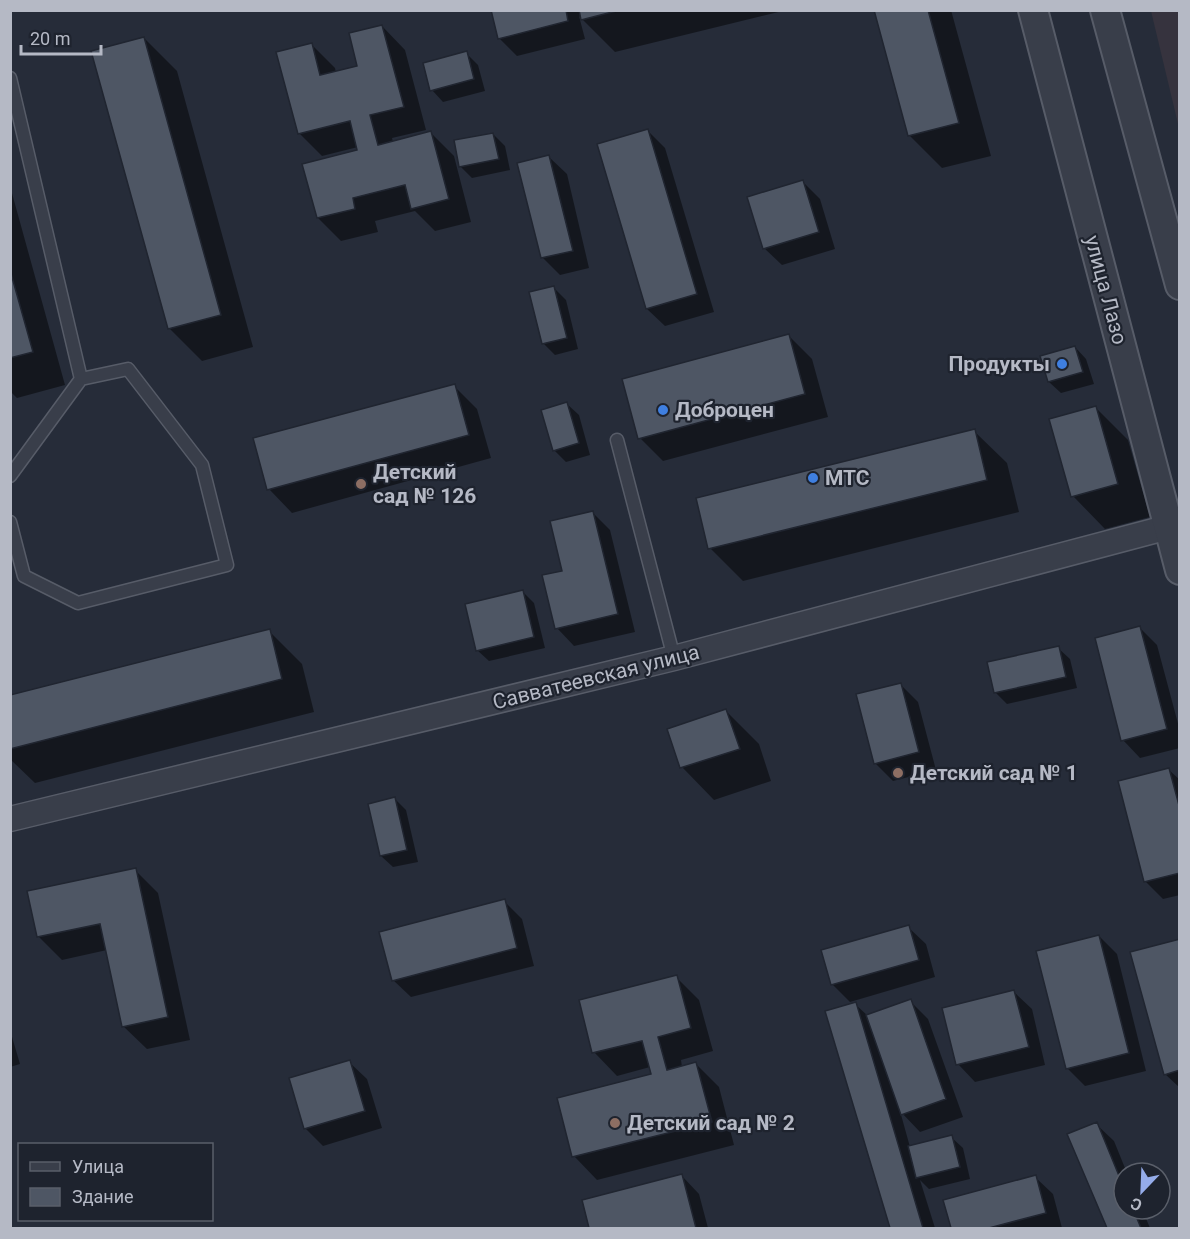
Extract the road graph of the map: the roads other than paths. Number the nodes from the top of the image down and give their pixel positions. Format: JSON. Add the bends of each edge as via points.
{"nodes":[{"id":1,"x":1033,"y":10,"type":"edge"},
{"id":2,"x":1105,"y":10,"type":"edge"},
{"id":3,"x":10,"y":78,"type":"edge"},
{"id":4,"x":1179,"y":285,"type":"edge"},
{"id":5,"x":81,"y":379,"type":"junction"},
{"id":6,"x":617,"y":440,"type":"dead end"},
{"id":7,"x":10,"y":476,"type":"edge"},
{"id":8,"x":10,"y":522,"type":"edge"},
{"id":9,"x":1174,"y":526,"type":"edge"},
{"id":10,"x":1179,"y":570,"type":"edge"},
{"id":11,"x":674,"y":658,"type":"junction"},
{"id":12,"x":10,"y":819,"type":"edge"}],
"edges":[{"from":1,"to":9,"type":"street","name":"улица Лазо"},
{"from":2,"to":4,"type":"street"},
{"from":3,"to":5,"type":"lane"},
{"from":5,"to":7,"type":"lane"},
{"from":5,"to":8,"type":"lane","via":[[128,369],[202,465],[226,565],[78,603],[24,576]]},
{"from":6,"to":11,"type":"lane"},
{"from":9,"to":10,"type":"street","name":"улица Лазо"},
{"from":9,"to":11,"type":"street","name":"Савватеевская улица"},
{"from":11,"to":12,"type":"street","name":"Савватеевская улица"}]}
